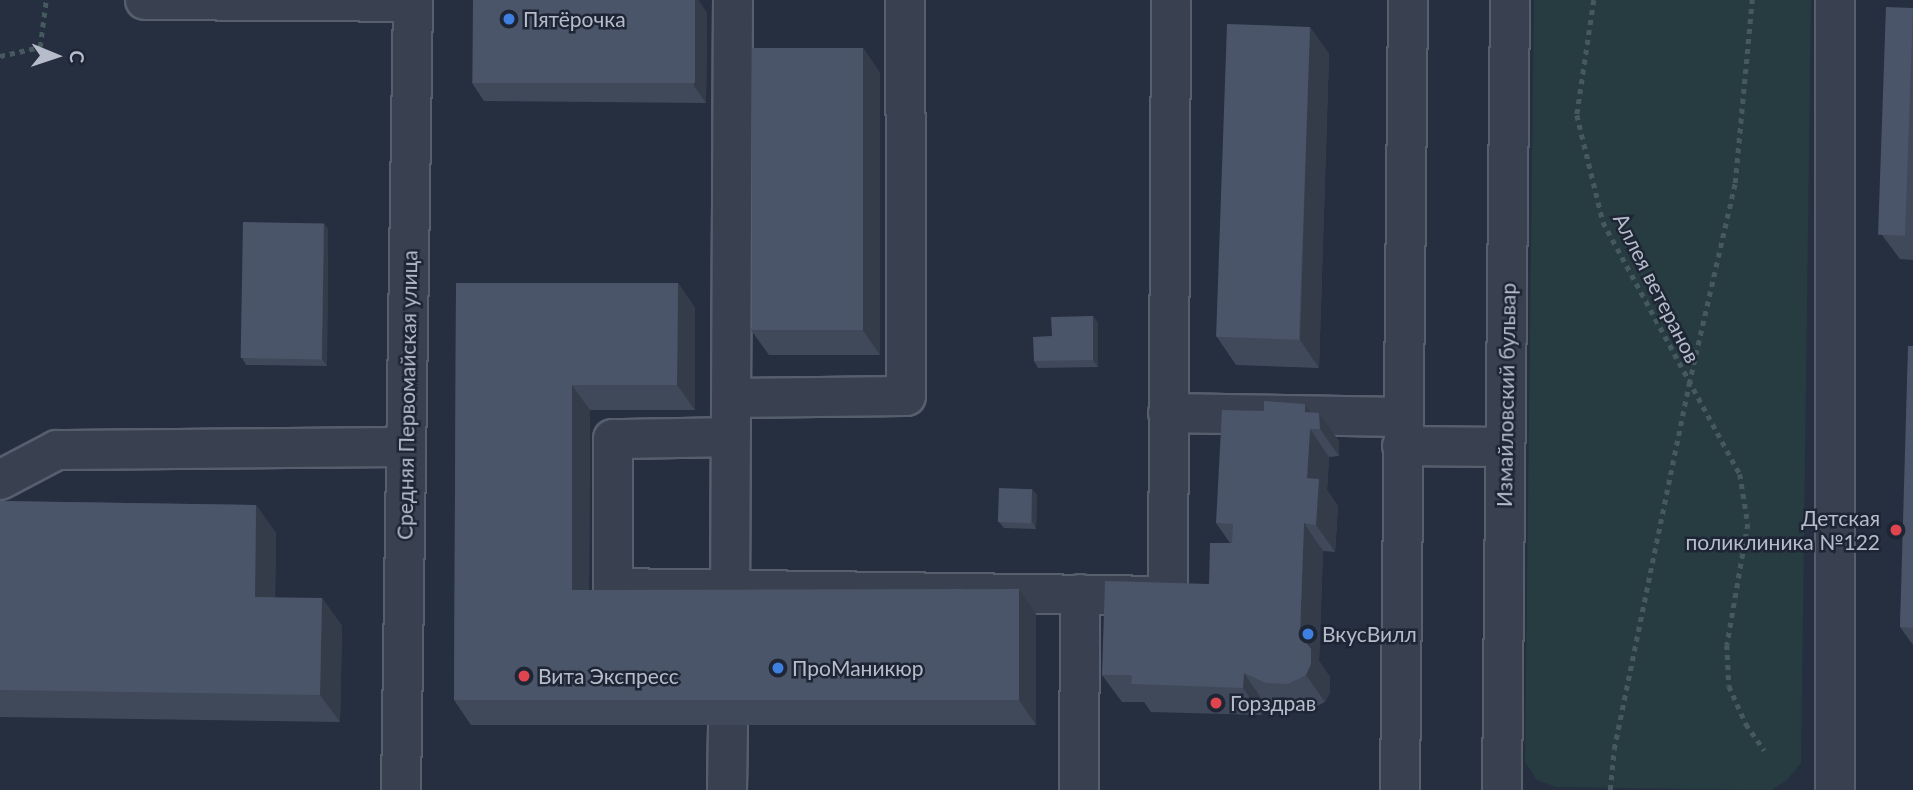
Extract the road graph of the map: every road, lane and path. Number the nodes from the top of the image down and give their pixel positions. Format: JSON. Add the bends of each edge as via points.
{"nodes":[{"id":1,"x":46,"y":0,"type":"edge"},
{"id":2,"x":145,"y":0,"type":"edge"},
{"id":3,"x":733,"y":0,"type":"edge"},
{"id":4,"x":905,"y":0,"type":"edge"},
{"id":5,"x":1171,"y":0,"type":"edge"},
{"id":6,"x":1408,"y":0,"type":"edge"},
{"id":7,"x":1510,"y":0,"type":"edge"},
{"id":8,"x":1594,"y":0,"type":"edge"},
{"id":9,"x":1752,"y":0,"type":"edge"},
{"id":10,"x":1835,"y":0,"type":"edge"},
{"id":11,"x":413,"y":1,"type":"edge"},
{"id":12,"x":0,"y":56,"type":"edge"},
{"id":13,"x":1689,"y":384,"type":"junction"},
{"id":14,"x":731,"y":398,"type":"junction"},
{"id":15,"x":1168,"y":413,"type":"junction"},
{"id":16,"x":1402,"y":432,"type":"junction"},
{"id":17,"x":731,"y":437,"type":"junction"},
{"id":18,"x":406,"y":447,"type":"junction"},
{"id":19,"x":1505,"y":447,"type":"junction"},
{"id":20,"x":0,"y":480,"type":"edge"},
{"id":21,"x":1080,"y":594,"type":"junction"},
{"id":22,"x":731,"y":601,"type":"junction"},
{"id":23,"x":728,"y":725,"type":"edge"},
{"id":24,"x":1764,"y":750,"type":"dead end"},
{"id":25,"x":401,"y":790,"type":"edge"},
{"id":26,"x":727,"y":790,"type":"edge"},
{"id":27,"x":1079,"y":790,"type":"edge"},
{"id":28,"x":1400,"y":790,"type":"edge"},
{"id":29,"x":1502,"y":790,"type":"edge"},
{"id":30,"x":1610,"y":790,"type":"edge"},
{"id":31,"x":1835,"y":790,"type":"edge"}],
"edges":[{"from":1,"to":12,"type":"path","via":[[40,47]]},
{"from":2,"to":11,"type":"street"},
{"from":3,"to":14,"type":"street"},
{"from":4,"to":14,"type":"street","via":[[906,396]]},
{"from":5,"to":15,"type":"street"},
{"from":6,"to":16,"type":"street"},
{"from":7,"to":19,"type":"street","name":"Измайловский бульвар"},
{"from":8,"to":13,"type":"path","name":"Аллея ветеранов","via":[[1577,115],[1603,222]]},
{"from":9,"to":13,"type":"path","name":"Аллея ветеранов","via":[[1735,183]]},
{"from":10,"to":31,"type":"street"},
{"from":11,"to":18,"type":"street","name":"Средняя Первомайская улица"},
{"from":13,"to":24,"type":"path","name":"Аллея ветеранов","via":[[1740,474],[1748,524],[1727,645],[1728,686]]},
{"from":13,"to":30,"type":"path","name":"Аллея ветеранов","via":[[1614,749]]},
{"from":14,"to":17,"type":"street"},
{"from":15,"to":16,"type":"street"},
{"from":15,"to":21,"type":"street","via":[[1168,596]]},
{"from":16,"to":19,"type":"street"},
{"from":16,"to":28,"type":"street"},
{"from":17,"to":22,"type":"street"},
{"from":17,"to":22,"type":"street","via":[[613,439],[613,588]]},
{"from":18,"to":20,"type":"street","via":[[57,450]]},
{"from":18,"to":25,"type":"street","name":"Средняя Первомайская улица"},
{"from":19,"to":29,"type":"street","name":"Измайловский бульвар"},
{"from":21,"to":22,"type":"street"},
{"from":21,"to":27,"type":"street"},
{"from":23,"to":26,"type":"street"}]}
